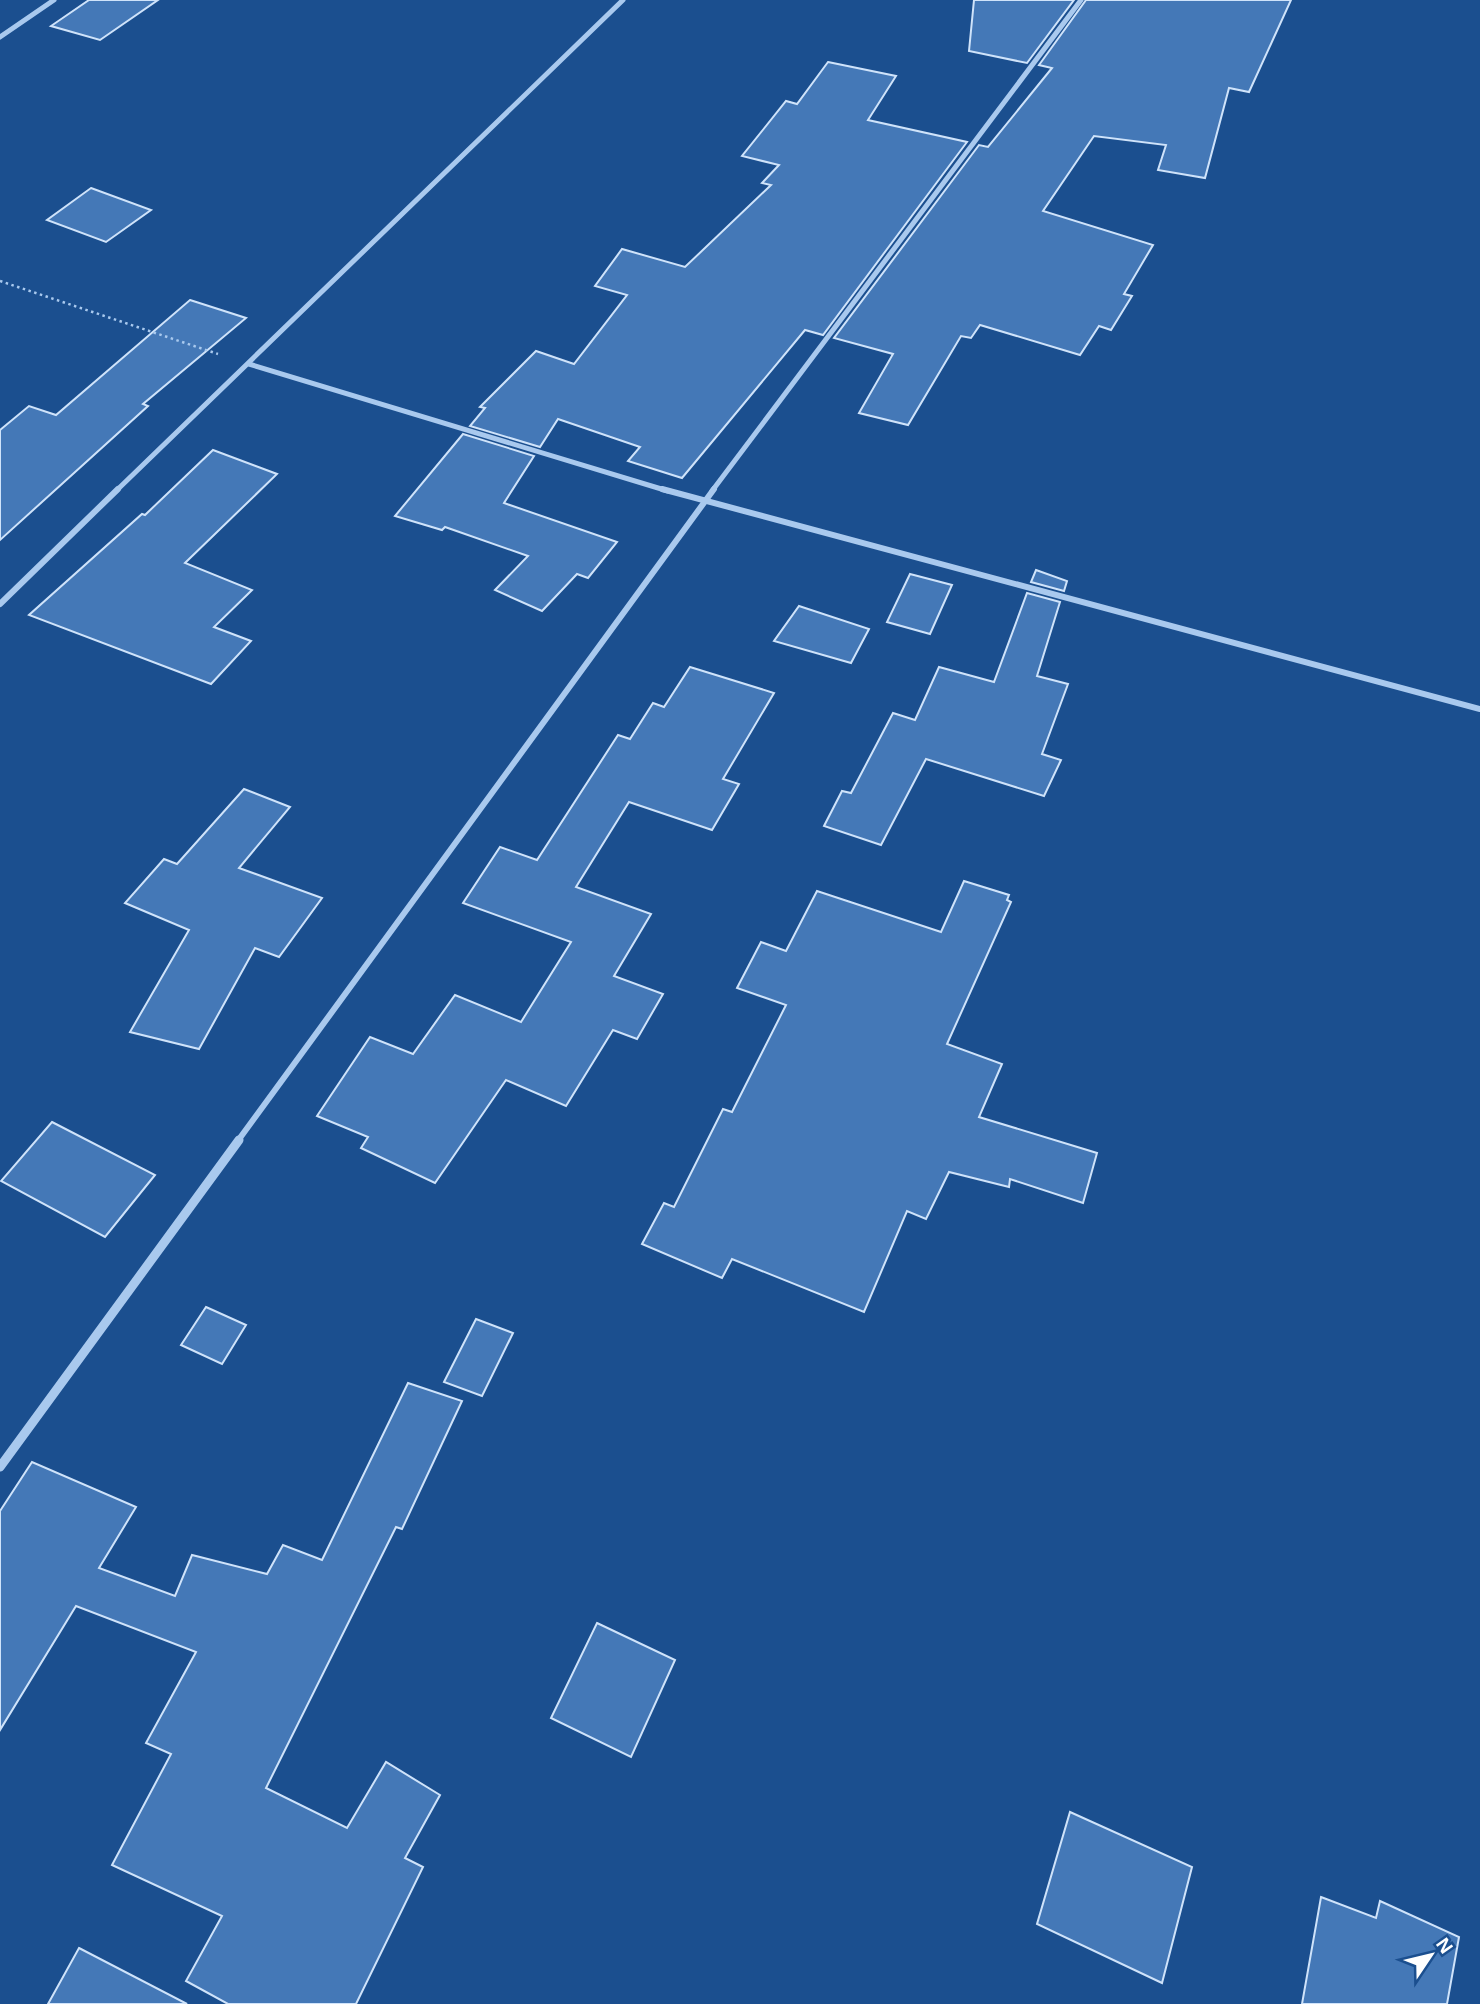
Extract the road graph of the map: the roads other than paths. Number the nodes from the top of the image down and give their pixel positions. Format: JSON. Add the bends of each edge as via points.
{"nodes":[{"id":1,"x":54,"y":0,"type":"edge"},
{"id":2,"x":623,"y":0,"type":"edge"},
{"id":3,"x":1080,"y":0,"type":"edge"},
{"id":4,"x":0,"y":37,"type":"edge"},
{"id":5,"x":249,"y":364,"type":"junction"},
{"id":6,"x":704,"y":502,"type":"junction"},
{"id":7,"x":0,"y":604,"type":"edge"},
{"id":8,"x":1480,"y":709,"type":"edge"},
{"id":9,"x":0,"y":1467,"type":"edge"}],
"edges":[{"from":1,"to":4,"type":"street"},
{"from":2,"to":5,"type":"street"},
{"from":3,"to":6,"type":"street"},
{"from":5,"to":6,"type":"street"},
{"from":5,"to":7,"type":"street"},
{"from":6,"to":8,"type":"street"},
{"from":6,"to":9,"type":"street"}]}
